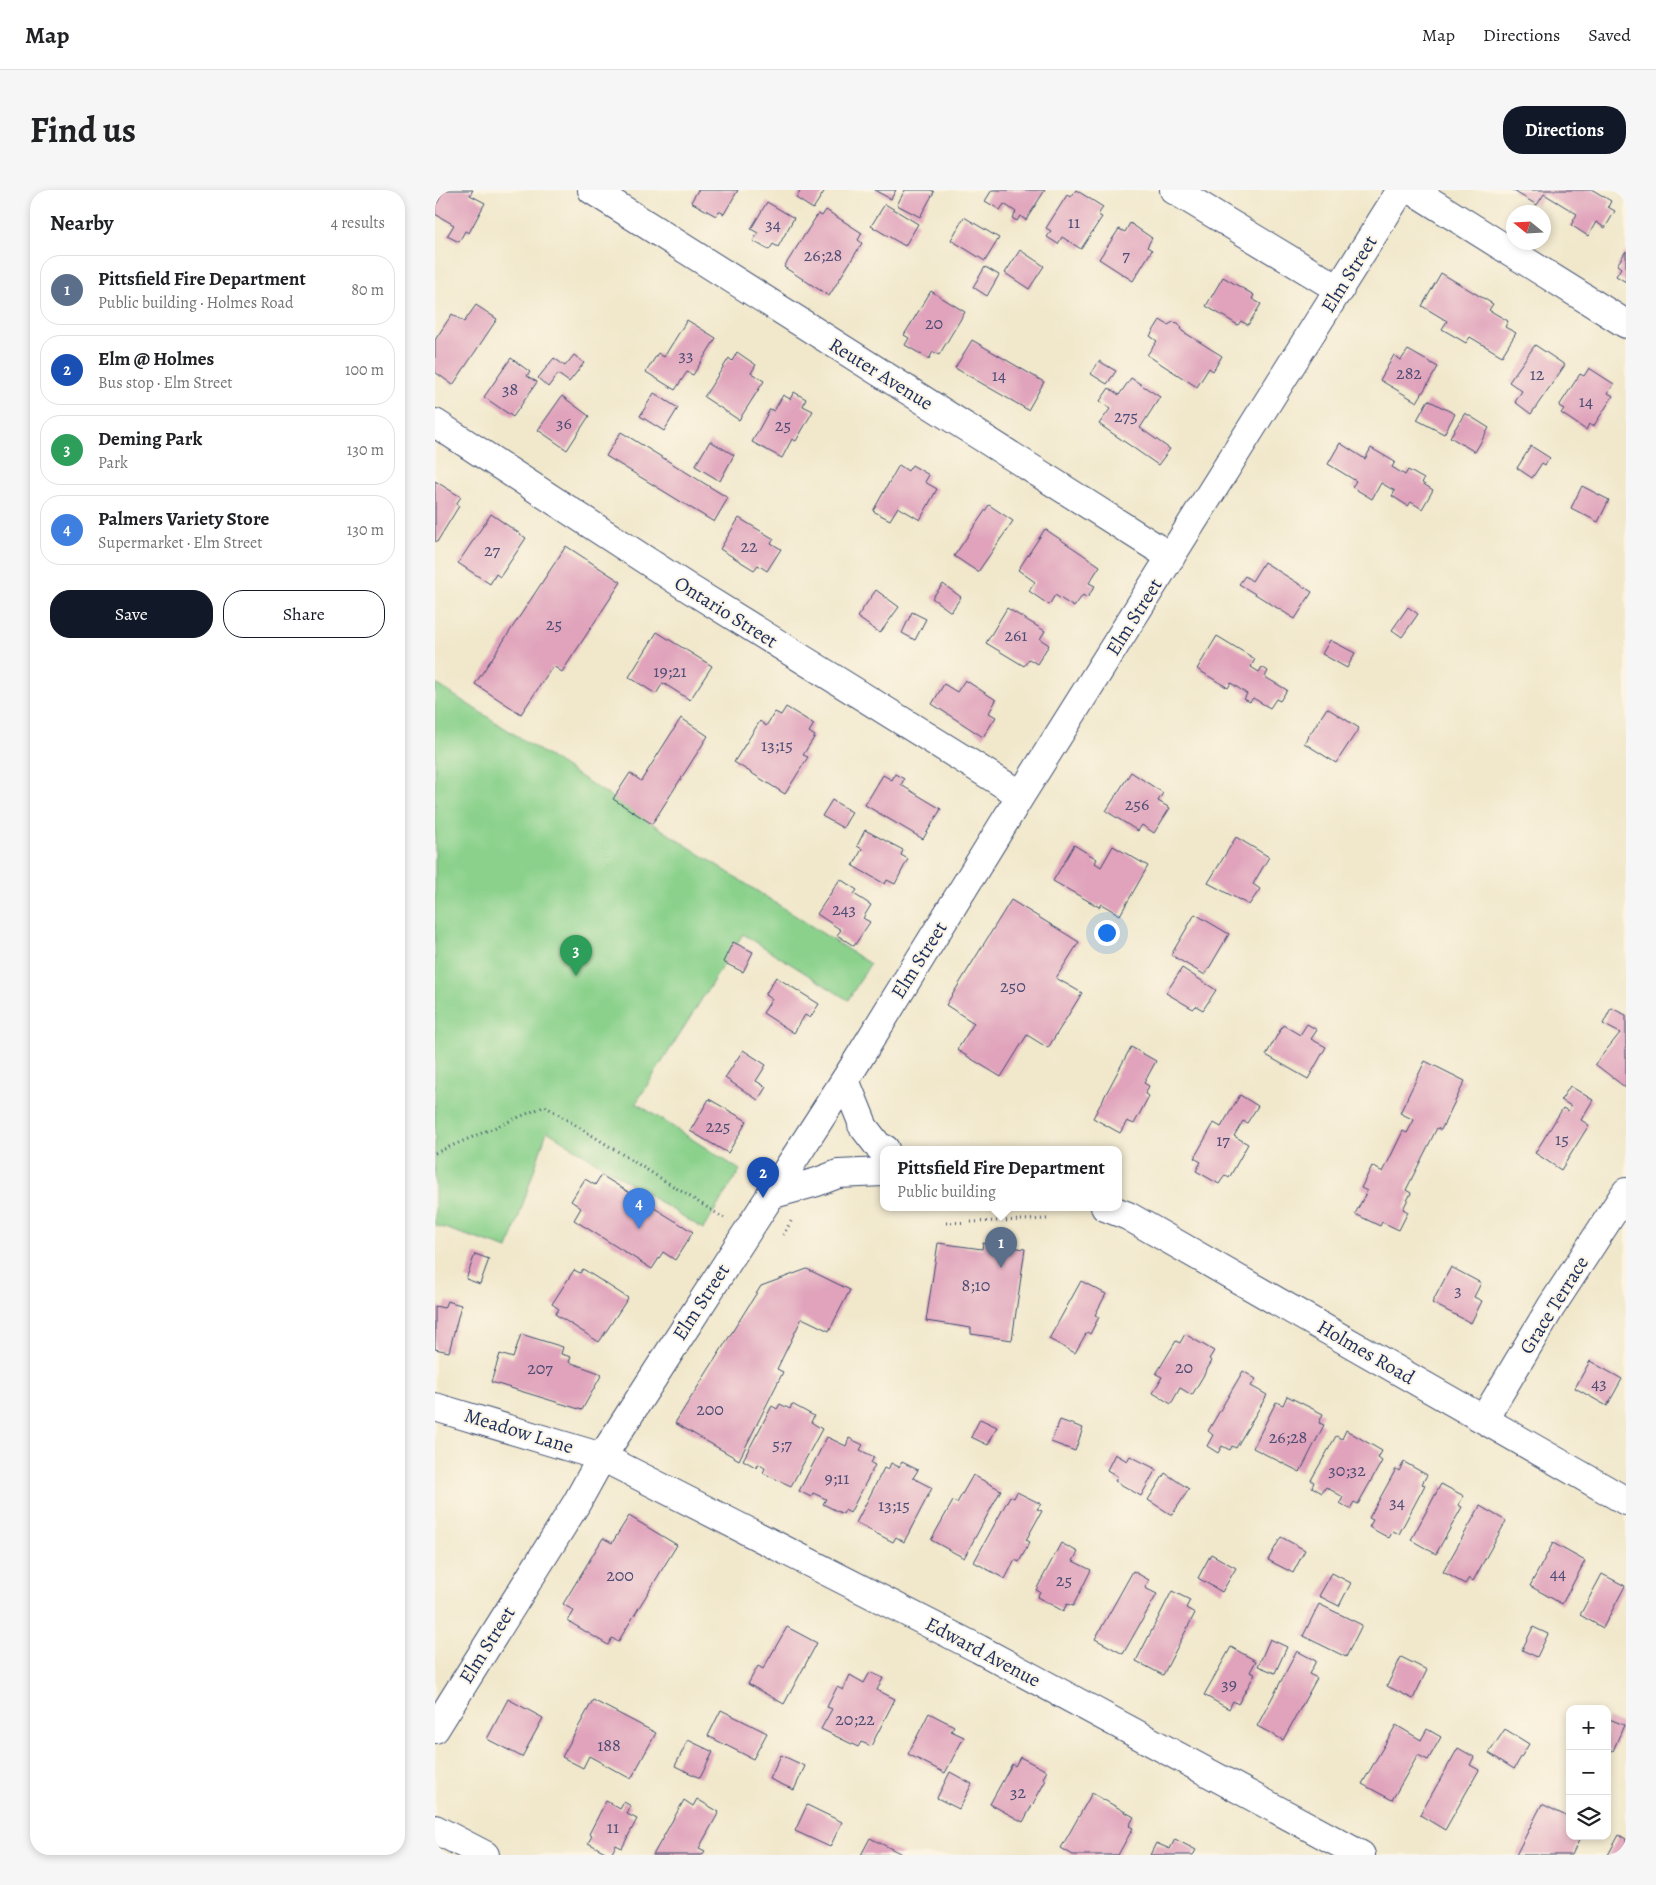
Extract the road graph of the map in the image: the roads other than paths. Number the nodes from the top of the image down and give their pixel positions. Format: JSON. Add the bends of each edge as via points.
{"nodes":[{"id":1,"x":592,"y":190,"type":"edge"},
{"id":2,"x":1174,"y":190,"type":"edge"},
{"id":3,"x":1401,"y":190,"type":"edge"},
{"id":4,"x":1411,"y":190,"type":"edge"},
{"id":5,"x":1340,"y":290,"type":"junction"},
{"id":6,"x":1626,"y":324,"type":"edge"},
{"id":7,"x":435,"y":423,"type":"edge"},
{"id":8,"x":1171,"y":557,"type":"junction"},
{"id":9,"x":1021,"y":795,"type":"junction"},
{"id":10,"x":845,"y":1080,"type":"junction"},
{"id":11,"x":880,"y":1148,"type":"edge"},
{"id":12,"x":880,"y":1172,"type":"edge"},
{"id":13,"x":1626,"y":1192,"type":"edge"},
{"id":14,"x":769,"y":1195,"type":"junction"},
{"id":15,"x":1115,"y":1211,"type":"edge"},
{"id":16,"x":435,"y":1406,"type":"edge"},
{"id":17,"x":1484,"y":1419,"type":"junction"},
{"id":18,"x":602,"y":1457,"type":"junction"},
{"id":19,"x":1626,"y":1500,"type":"edge"},
{"id":20,"x":435,"y":1729,"type":"edge"},
{"id":21,"x":435,"y":1828,"type":"edge"},
{"id":22,"x":485,"y":1855,"type":"edge"},
{"id":23,"x":1361,"y":1855,"type":"edge"}],
"edges":[{"from":1,"to":8,"type":"street","name":"Reuter Avenue"},
{"from":2,"to":5,"type":"street"},
{"from":3,"to":5,"type":"street","name":"Elm Street"},
{"from":4,"to":6,"type":"street"},
{"from":5,"to":8,"type":"street","name":"Elm Street"},
{"from":7,"to":9,"type":"street","name":"Ontario Street","via":[[690,589]]},
{"from":8,"to":9,"type":"street","name":"Elm Street"},
{"from":9,"to":10,"type":"street","name":"Elm Street"},
{"from":10,"to":11,"type":"street","via":[[862,1125]]},
{"from":10,"to":14,"type":"street","name":"Elm Street"},
{"from":12,"to":14,"type":"street","via":[[838,1174]]},
{"from":13,"to":17,"type":"street","name":"Grace Terrace","via":[[1551,1307]]},
{"from":14,"to":18,"type":"street","name":"Elm Street"},
{"from":15,"to":17,"type":"street","name":"Holmes Road"},
{"from":16,"to":18,"type":"street","name":"Meadow Lane"},
{"from":17,"to":19,"type":"street","name":"Holmes Road"},
{"from":18,"to":20,"type":"street","name":"Elm Street"},
{"from":18,"to":23,"type":"street","name":"Edward Avenue","via":[[979,1649]]},
{"from":21,"to":22,"type":"street"}]}
